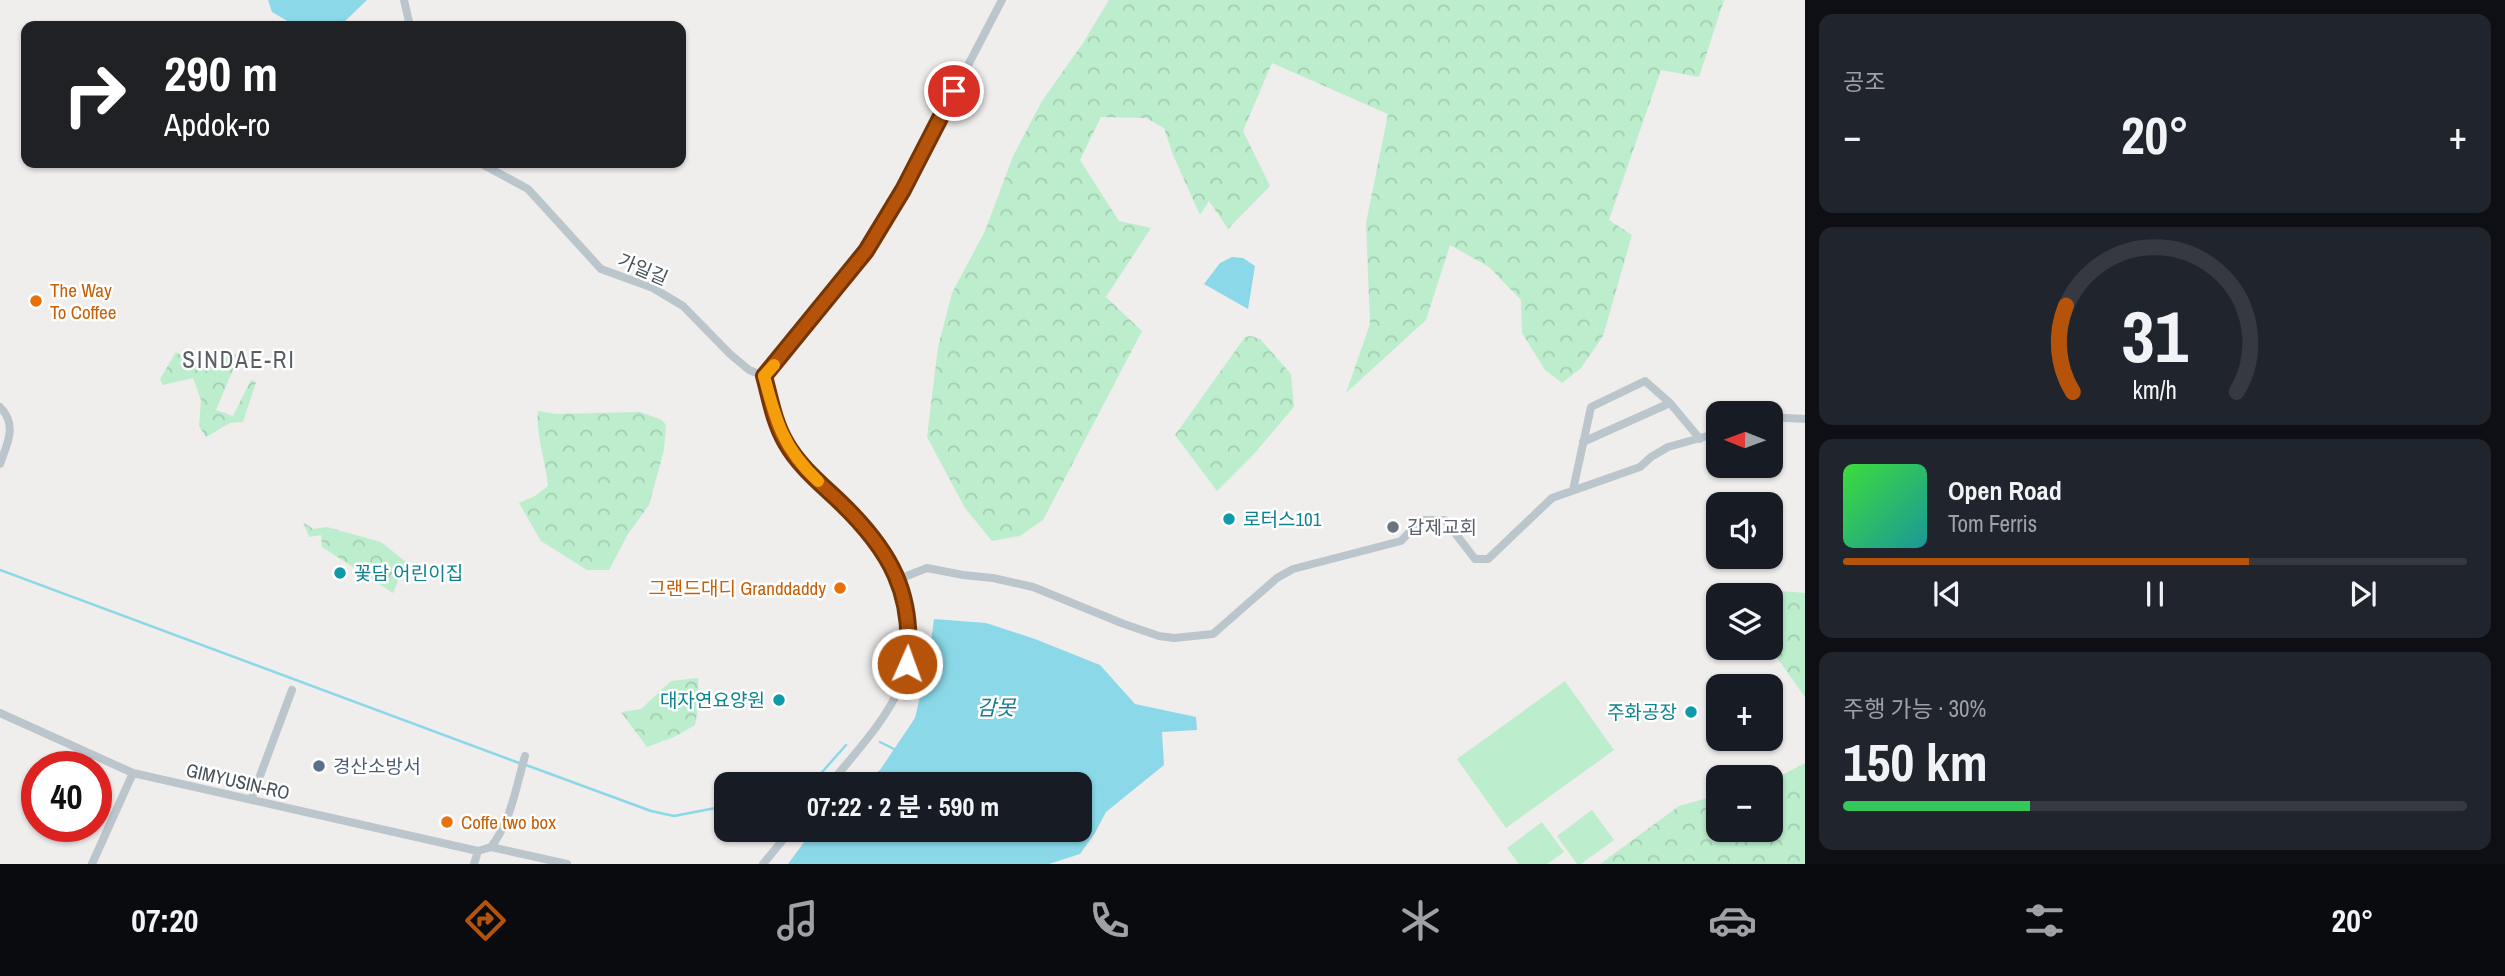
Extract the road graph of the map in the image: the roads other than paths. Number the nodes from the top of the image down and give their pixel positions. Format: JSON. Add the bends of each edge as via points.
{"nodes":[{"id":1,"x":404,"y":0,"type":"edge"},
{"id":2,"x":1002,"y":0,"type":"edge"},
{"id":3,"x":409,"y":21,"type":"edge"},
{"id":4,"x":489,"y":168,"type":"edge"},
{"id":5,"x":764,"y":376,"type":"junction"},
{"id":6,"x":1670,"y":403,"type":"junction"},
{"id":7,"x":0,"y":408,"type":"edge"},
{"id":8,"x":1783,"y":418,"type":"edge"},
{"id":9,"x":1805,"y":419,"type":"edge"},
{"id":10,"x":1706,"y":437,"type":"edge"},
{"id":11,"x":1700,"y":439,"type":"junction"},
{"id":12,"x":1583,"y":442,"type":"junction"},
{"id":13,"x":0,"y":464,"type":"edge"},
{"id":14,"x":1573,"y":490,"type":"junction"},
{"id":15,"x":899,"y":579,"type":"junction"},
{"id":16,"x":292,"y":690,"type":"dead end"},
{"id":17,"x":0,"y":713,"type":"edge"},
{"id":18,"x":525,"y":756,"type":"dead end"},
{"id":19,"x":839,"y":772,"type":"edge"},
{"id":20,"x":133,"y":773,"type":"junction"},
{"id":21,"x":251,"y":800,"type":"junction"},
{"id":22,"x":781,"y":842,"type":"edge"},
{"id":23,"x":491,"y":847,"type":"junction"},
{"id":24,"x":478,"y":851,"type":"junction"},
{"id":25,"x":92,"y":864,"type":"edge"},
{"id":26,"x":474,"y":864,"type":"edge"},
{"id":27,"x":567,"y":864,"type":"edge"},
{"id":28,"x":763,"y":864,"type":"edge"}],
"edges":[{"from":1,"to":3,"type":"street"},
{"from":2,"to":5,"type":"street","via":[[866,251]]},
{"from":4,"to":5,"type":"street","name":"가일길","via":[[528,190],[601,269],[653,288],[683,306],[730,354]]},
{"from":5,"to":15,"type":"street","via":[[785,442],[875,542]]},
{"from":6,"to":11,"type":"street"},
{"from":6,"to":12,"type":"street"},
{"from":6,"to":12,"type":"street","via":[[1644,381],[1591,407]]},
{"from":7,"to":13,"type":"street","via":[[11,432]]},
{"from":8,"to":9,"type":"street"},
{"from":10,"to":11,"type":"street"},
{"from":11,"to":14,"type":"street","via":[[1668,447],[1640,467]]},
{"from":12,"to":14,"type":"street"},
{"from":14,"to":15,"type":"street","via":[[1552,498],[1488,559],[1475,559],[1445,520],[1421,520],[1401,541],[1293,569],[1213,634],[1159,636],[1033,587],[993,578],[927,568]]},
{"from":15,"to":19,"type":"street","via":[[909,644],[902,683]]},
{"from":16,"to":21,"type":"street"},
{"from":17,"to":20,"type":"street","name":"GIMYUSIN-RO"},
{"from":18,"to":23,"type":"street","via":[[516,796]]},
{"from":20,"to":21,"type":"street","name":"GIMYUSIN-RO"},
{"from":20,"to":25,"type":"street"},
{"from":21,"to":24,"type":"street","name":"GIMYUSIN-RO"},
{"from":22,"to":28,"type":"street"},
{"from":23,"to":24,"type":"street"},
{"from":23,"to":27,"type":"street"},
{"from":24,"to":26,"type":"street"}]}
